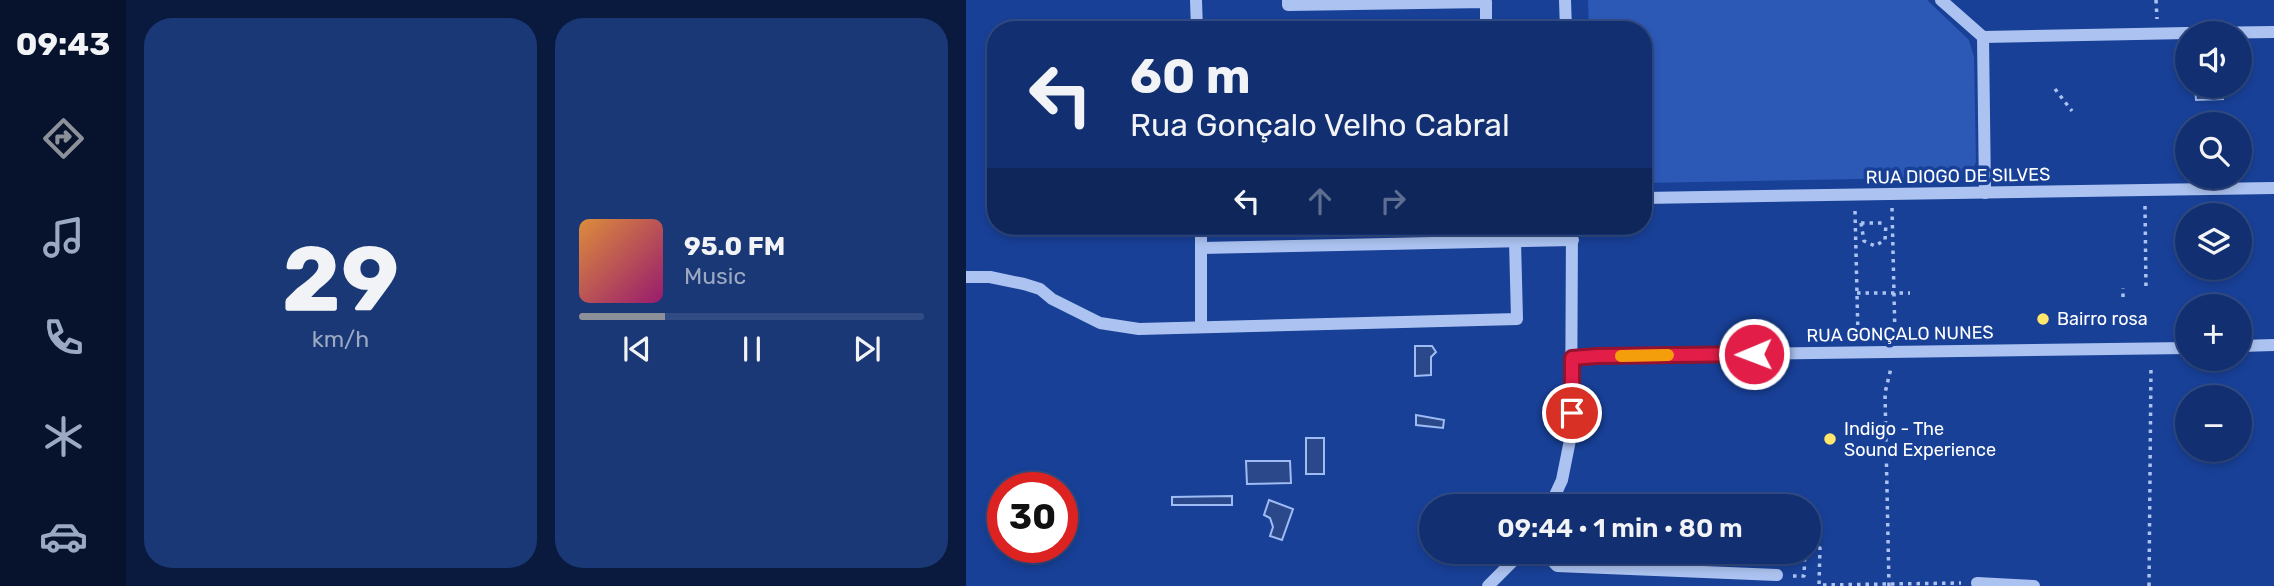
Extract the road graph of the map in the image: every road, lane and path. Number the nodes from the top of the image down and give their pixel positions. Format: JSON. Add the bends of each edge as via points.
{"nodes":[{"id":1,"x":1196,"y":0,"type":"edge"},
{"id":2,"x":1288,"y":0,"type":"edge"},
{"id":3,"x":1565,"y":0,"type":"edge"},
{"id":4,"x":1941,"y":0,"type":"edge"},
{"id":5,"x":1197,"y":21,"type":"edge"},
{"id":6,"x":1486,"y":21,"type":"edge"},
{"id":7,"x":1566,"y":21,"type":"edge"},
{"id":8,"x":2252,"y":32,"type":"edge"},
{"id":9,"x":2274,"y":32,"type":"edge"},
{"id":10,"x":2175,"y":33,"type":"edge"},
{"id":11,"x":1983,"y":37,"type":"junction"},
{"id":12,"x":2056,"y":89,"type":"dead end"},
{"id":13,"x":2072,"y":111,"type":"dead end"},
{"id":14,"x":2274,"y":188,"type":"edge"},
{"id":15,"x":1985,"y":193,"type":"junction"},
{"id":16,"x":1652,"y":198,"type":"edge"},
{"id":17,"x":1861,"y":223,"type":"junction"},
{"id":18,"x":1886,"y":223,"type":"junction"},
{"id":19,"x":2145,"y":225,"type":"dead end"},
{"id":20,"x":1200,"y":235,"type":"edge"},
{"id":21,"x":1573,"y":235,"type":"edge"},
{"id":22,"x":1573,"y":240,"type":"junction"},
{"id":23,"x":1515,"y":241,"type":"junction"},
{"id":24,"x":1201,"y":247,"type":"junction"},
{"id":25,"x":966,"y":277,"type":"edge"},
{"id":26,"x":2123,"y":288,"type":"dead end"},
{"id":27,"x":2146,"y":288,"type":"dead end"},
{"id":28,"x":1857,"y":293,"type":"junction"},
{"id":29,"x":1894,"y":293,"type":"junction"},
{"id":30,"x":1910,"y":293,"type":"dead end"},
{"id":31,"x":2123,"y":297,"type":"dead end"},
{"id":32,"x":1201,"y":327,"type":"junction"},
{"id":33,"x":2274,"y":345,"type":"edge"},
{"id":34,"x":2252,"y":346,"type":"edge"},
{"id":35,"x":2175,"y":348,"type":"edge"},
{"id":36,"x":1858,"y":352,"type":"junction"},
{"id":37,"x":1895,"y":352,"type":"junction"},
{"id":38,"x":1572,"y":358,"type":"junction"},
{"id":39,"x":2151,"y":383,"type":"dead end"},
{"id":40,"x":1556,"y":494,"type":"edge"},
{"id":41,"x":1510,"y":564,"type":"edge"},
{"id":42,"x":1555,"y":564,"type":"edge"},
{"id":43,"x":1804,"y":564,"type":"edge"},
{"id":44,"x":1820,"y":564,"type":"edge"},
{"id":45,"x":1777,"y":575,"type":"dead end"},
{"id":46,"x":1804,"y":576,"type":"dead end"},
{"id":47,"x":1977,"y":583,"type":"joint"},
{"id":48,"x":1488,"y":586,"type":"edge"},
{"id":49,"x":1889,"y":586,"type":"edge"},
{"id":50,"x":2034,"y":586,"type":"edge"},
{"id":51,"x":2149,"y":586,"type":"edge"}],
"edges":[{"from":1,"to":5,"type":"street"},
{"from":2,"to":6,"type":"street","via":[[1288,5],[1486,2]]},
{"from":3,"to":7,"type":"street"},
{"from":4,"to":11,"type":"street"},
{"from":8,"to":9,"type":"street"},
{"from":10,"to":11,"type":"street"},
{"from":11,"to":15,"type":"street"},
{"from":12,"to":13,"type":"path"},
{"from":14,"to":15,"type":"street","name":"RUA DIOGO DE SILVES"},
{"from":15,"to":16,"type":"street","name":"RUA DIOGO DE SILVES"},
{"from":17,"to":18,"type":"path"},
{"from":17,"to":18,"type":"path","via":[[1864,241],[1875,246],[1885,240]]},
{"from":17,"to":28,"type":"path","via":[[1856,223]]},
{"from":18,"to":29,"type":"path","via":[[1893,223]]},
{"from":19,"to":27,"type":"path"},
{"from":20,"to":24,"type":"street"},
{"from":21,"to":22,"type":"street"},
{"from":22,"to":23,"type":"street"},
{"from":22,"to":38,"type":"street"},
{"from":23,"to":24,"type":"street"},
{"from":23,"to":32,"type":"street","via":[[1517,319]]},
{"from":24,"to":32,"type":"street"},
{"from":25,"to":32,"type":"street","via":[[990,277],[1040,289],[1100,323],[1139,330]]},
{"from":26,"to":31,"type":"path"},
{"from":28,"to":29,"type":"path"},
{"from":28,"to":36,"type":"path"},
{"from":29,"to":30,"type":"path"},
{"from":29,"to":37,"type":"path"},
{"from":33,"to":34,"type":"street"},
{"from":35,"to":37,"type":"street","name":"RUA GONÇALO NUNES"},
{"from":36,"to":37,"type":"street","name":"RUA GONÇALO NUNES"},
{"from":36,"to":38,"type":"street","name":"RUA GONÇALO NUNES"},
{"from":37,"to":49,"type":"path","via":[[1885,393]]},
{"from":38,"to":40,"type":"street","via":[[1571,435]]},
{"from":39,"to":51,"type":"path"},
{"from":41,"to":48,"type":"street"},
{"from":42,"to":45,"type":"street"},
{"from":43,"to":46,"type":"path"},
{"from":44,"to":49,"type":"path","via":[[1819,586]]},
{"from":47,"to":49,"type":"path"},
{"from":47,"to":50,"type":"street"}]}
